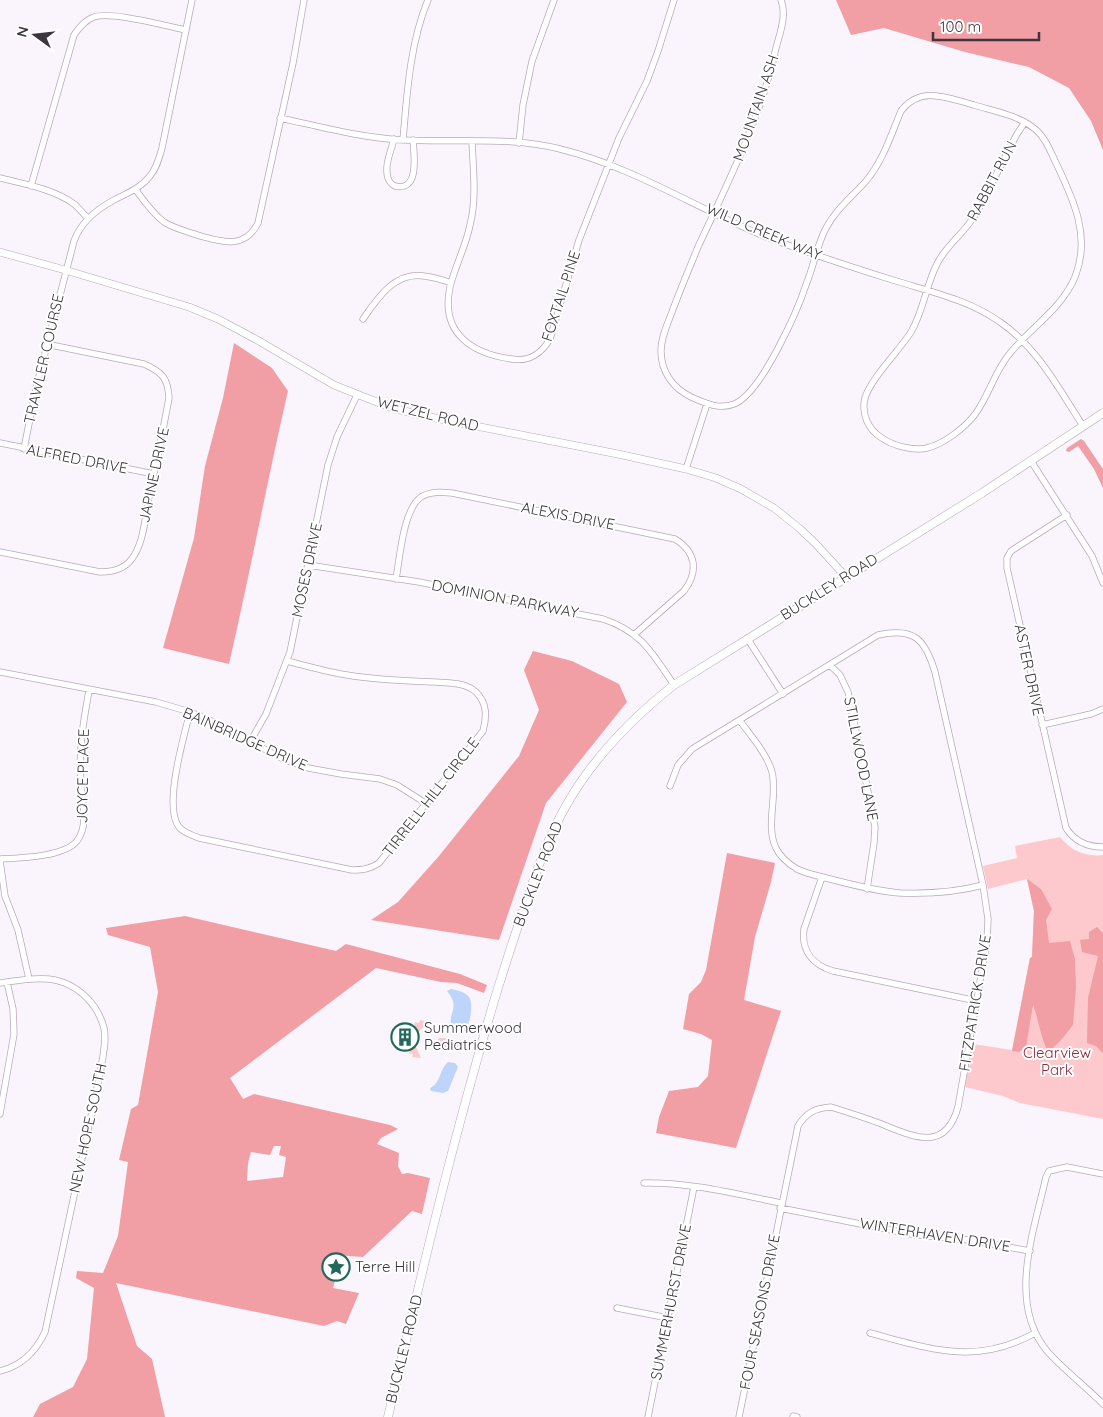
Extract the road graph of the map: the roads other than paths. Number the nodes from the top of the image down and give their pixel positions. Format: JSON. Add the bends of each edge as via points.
{"nodes":[{"id":1,"x":192,"y":0,"type":"edge"},
{"id":2,"x":304,"y":0,"type":"edge"},
{"id":3,"x":428,"y":0,"type":"edge"},
{"id":4,"x":554,"y":0,"type":"edge"},
{"id":5,"x":674,"y":0,"type":"edge"},
{"id":6,"x":781,"y":0,"type":"edge"},
{"id":7,"x":186,"y":30,"type":"junction"},
{"id":8,"x":280,"y":118,"type":"junction"},
{"id":9,"x":1025,"y":122,"type":"junction"},
{"id":10,"x":394,"y":139,"type":"junction"},
{"id":11,"x":403,"y":140,"type":"junction"},
{"id":12,"x":413,"y":140,"type":"junction"},
{"id":13,"x":472,"y":141,"type":"junction"},
{"id":14,"x":519,"y":143,"type":"junction"},
{"id":15,"x":609,"y":164,"type":"junction"},
{"id":16,"x":0,"y":178,"type":"edge"},
{"id":17,"x":31,"y":186,"type":"junction"},
{"id":18,"x":136,"y":190,"type":"junction"},
{"id":19,"x":714,"y":212,"type":"junction"},
{"id":20,"x":88,"y":218,"type":"junction"},
{"id":21,"x":0,"y":252,"type":"edge"},
{"id":22,"x":816,"y":255,"type":"junction"},
{"id":23,"x":65,"y":270,"type":"junction"},
{"id":24,"x":451,"y":283,"type":"junction"},
{"id":25,"x":927,"y":290,"type":"junction"},
{"id":26,"x":363,"y":319,"type":"dead end"},
{"id":27,"x":1022,"y":340,"type":"junction"},
{"id":28,"x":46,"y":344,"type":"junction"},
{"id":29,"x":357,"y":395,"type":"junction"},
{"id":30,"x":707,"y":404,"type":"junction"},
{"id":31,"x":1103,"y":413,"type":"edge"},
{"id":32,"x":1083,"y":426,"type":"junction"},
{"id":33,"x":0,"y":443,"type":"edge"},
{"id":34,"x":24,"y":449,"type":"junction"},
{"id":35,"x":1031,"y":460,"type":"junction"},
{"id":36,"x":686,"y":469,"type":"junction"},
{"id":37,"x":154,"y":474,"type":"junction"},
{"id":38,"x":1067,"y":515,"type":"junction"},
{"id":39,"x":0,"y":552,"type":"edge"},
{"id":40,"x":308,"y":565,"type":"junction"},
{"id":41,"x":846,"y":577,"type":"junction"},
{"id":42,"x":396,"y":579,"type":"junction"},
{"id":43,"x":1103,"y":584,"type":"edge"},
{"id":44,"x":635,"y":634,"type":"junction"},
{"id":45,"x":748,"y":638,"type":"junction"},
{"id":46,"x":287,"y":661,"type":"junction"},
{"id":47,"x":830,"y":665,"type":"junction"},
{"id":48,"x":0,"y":672,"type":"edge"},
{"id":49,"x":674,"y":685,"type":"junction"},
{"id":50,"x":90,"y":690,"type":"junction"},
{"id":51,"x":783,"y":694,"type":"junction"},
{"id":52,"x":1103,"y":709,"type":"edge"},
{"id":53,"x":190,"y":712,"type":"junction"},
{"id":54,"x":740,"y":721,"type":"junction"},
{"id":55,"x":1042,"y":725,"type":"junction"},
{"id":56,"x":250,"y":742,"type":"junction"},
{"id":57,"x":670,"y":786,"type":"dead end"},
{"id":58,"x":427,"y":804,"type":"junction"},
{"id":59,"x":1103,"y":847,"type":"edge"},
{"id":60,"x":0,"y":860,"type":"edge"},
{"id":61,"x":822,"y":877,"type":"junction"},
{"id":62,"x":983,"y":885,"type":"junction"},
{"id":63,"x":867,"y":889,"type":"junction"},
{"id":64,"x":29,"y":979,"type":"junction"},
{"id":65,"x":7,"y":982,"type":"junction"},
{"id":66,"x":0,"y":983,"type":"edge"},
{"id":67,"x":977,"y":1001,"type":"junction"},
{"id":68,"x":0,"y":1114,"type":"edge"},
{"id":69,"x":1103,"y":1174,"type":"edge"},
{"id":70,"x":644,"y":1183,"type":"dead end"},
{"id":71,"x":694,"y":1187,"type":"junction"},
{"id":72,"x":781,"y":1206,"type":"junction"},
{"id":73,"x":1030,"y":1251,"type":"junction"},
{"id":74,"x":617,"y":1308,"type":"dead end"},
{"id":75,"x":668,"y":1318,"type":"junction"},
{"id":76,"x":870,"y":1333,"type":"dead end"},
{"id":77,"x":1035,"y":1333,"type":"junction"},
{"id":78,"x":0,"y":1371,"type":"edge"},
{"id":79,"x":1103,"y":1404,"type":"edge"},
{"id":80,"x":388,"y":1417,"type":"edge"},
{"id":81,"x":648,"y":1417,"type":"edge"},
{"id":82,"x":739,"y":1417,"type":"edge"}],
"edges":[{"from":1,"to":7,"type":"street"},
{"from":2,"to":8,"type":"street"},
{"from":3,"to":11,"type":"street","via":[[415,44]]},
{"from":4,"to":14,"type":"street","via":[[532,61]]},
{"from":5,"to":15,"type":"street","via":[[647,81]]},
{"from":6,"to":19,"type":"street","name":"MOUNTAIN ASH","via":[[783,18],[765,91],[744,149]]},
{"from":7,"to":17,"type":"street","via":[[110,15],[96,16],[78,28]]},
{"from":7,"to":18,"type":"street","via":[[157,164],[151,176]]},
{"from":8,"to":10,"type":"street","name":"WILD CREEK WAY"},
{"from":8,"to":18,"type":"street","via":[[258,223],[243,240],[224,242],[165,223]]},
{"from":9,"to":22,"type":"street","via":[[941,96],[918,97],[901,112],[884,152],[867,180],[833,215]]},
{"from":9,"to":25,"type":"street","name":"RABBIT RUN","via":[[974,216],[937,263]]},
{"from":9,"to":27,"type":"street","name":"RABBIT RUN","via":[[1046,142],[1071,196],[1078,214],[1082,248],[1075,277],[1067,292]]},
{"from":10,"to":11,"type":"street","name":"WILD CREEK WAY"},
{"from":10,"to":12,"type":"street","via":[[387,177],[394,186],[408,185],[412,180]]},
{"from":11,"to":12,"type":"street","name":"WILD CREEK WAY"},
{"from":12,"to":13,"type":"street","name":"WILD CREEK WAY"},
{"from":13,"to":14,"type":"street","name":"WILD CREEK WAY"},
{"from":13,"to":24,"type":"street","name":"FOXTAIL PINE","via":[[474,201],[471,224]]},
{"from":14,"to":15,"type":"street","name":"WILD CREEK WAY","via":[[558,148]]},
{"from":15,"to":19,"type":"street","name":"WILD CREEK WAY"},
{"from":15,"to":24,"type":"street","name":"FOXTAIL PINE","via":[[579,240],[550,339],[535,356],[518,360],[499,358],[468,345],[454,326],[449,312]]},
{"from":16,"to":17,"type":"street"},
{"from":17,"to":20,"type":"street","via":[[61,196],[75,204]]},
{"from":18,"to":20,"type":"street"},
{"from":19,"to":22,"type":"street","name":"WILD CREEK WAY"},
{"from":19,"to":30,"type":"street","name":"MOUNTAIN ASH","via":[[686,274],[661,350],[662,364],[676,387]]},
{"from":20,"to":23,"type":"street","name":"TRAWLER COURSE","via":[[77,233]]},
{"from":21,"to":23,"type":"street","name":"WETZEL ROAD"},
{"from":22,"to":25,"type":"street","name":"WILD CREEK WAY"},
{"from":22,"to":30,"type":"street","via":[[789,327],[749,394],[734,404]]},
{"from":23,"to":28,"type":"street","name":"TRAWLER COURSE"},
{"from":23,"to":29,"type":"street","name":"WETZEL ROAD","via":[[190,307]]},
{"from":24,"to":26,"type":"street","via":[[425,276],[401,278],[391,285]]},
{"from":25,"to":27,"type":"street","name":"WILD CREEK WAY","via":[[980,309]]},
{"from":25,"to":27,"type":"street","name":"RABBIT RUN","via":[[909,334],[865,398],[864,411],[869,425],[886,441],[918,449],[945,440],[975,415],[998,368]]},
{"from":27,"to":32,"type":"street","name":"WILD CREEK WAY","via":[[1048,371]]},
{"from":28,"to":34,"type":"street","name":"TRAWLER COURSE"},
{"from":28,"to":37,"type":"street","name":"JAPINE DRIVE","via":[[144,364],[164,377],[169,387],[169,398]]},
{"from":29,"to":36,"type":"street","name":"WETZEL ROAD","via":[[425,416]]},
{"from":29,"to":40,"type":"street","name":"MOSES DRIVE","via":[[328,465]]},
{"from":30,"to":36,"type":"street"},
{"from":31,"to":32,"type":"main road","name":"BUCKLEY ROAD"},
{"from":32,"to":35,"type":"main road","name":"BUCKLEY ROAD"},
{"from":33,"to":34,"type":"street","name":"ALFRED DRIVE"},
{"from":34,"to":37,"type":"street","name":"ALFRED DRIVE"},
{"from":35,"to":38,"type":"street"},
{"from":35,"to":41,"type":"main road","name":"BUCKLEY ROAD"},
{"from":36,"to":41,"type":"street","name":"WETZEL ROAD","via":[[741,488],[774,508],[805,533]]},
{"from":37,"to":39,"type":"street","name":"JAPINE DRIVE","via":[[136,553],[123,567],[100,572]]},
{"from":38,"to":43,"type":"street","via":[[1092,556]]},
{"from":38,"to":55,"type":"street","name":"ASTER DRIVE","via":[[1011,551],[1007,558]]},
{"from":40,"to":42,"type":"street","name":"DOMINION PARKWAY"},
{"from":40,"to":46,"type":"street","name":"MOSES DRIVE"},
{"from":41,"to":45,"type":"main road","name":"BUCKLEY ROAD"},
{"from":42,"to":44,"type":"street","name":"DOMINION PARKWAY","via":[[603,619]]},
{"from":42,"to":44,"type":"street","name":"ALEXIS DRIVE","via":[[409,513],[423,496],[435,492],[675,539],[684,544],[692,557],[694,569],[690,583]]},
{"from":44,"to":49,"type":"street","name":"DOMINION PARKWAY"},
{"from":45,"to":49,"type":"main road","name":"BUCKLEY ROAD"},
{"from":45,"to":51,"type":"street"},
{"from":46,"to":56,"type":"street","name":"MOSES DRIVE","via":[[266,714]]},
{"from":46,"to":58,"type":"street","name":"TIRRELL HILL CIRCLE","via":[[345,675],[453,683],[475,691],[486,709],[483,731]]},
{"from":47,"to":51,"type":"street","name":"FITZPATRICK DRIVE"},
{"from":47,"to":62,"type":"street","name":"FITZPATRICK DRIVE","via":[[878,635],[901,633],[915,636],[922,642],[935,672]]},
{"from":47,"to":63,"type":"street","name":"STILLWOOD LANE","via":[[840,675],[848,692],[875,827]]},
{"from":48,"to":50,"type":"street","name":"BAINBRIDGE DRIVE"},
{"from":49,"to":80,"type":"main road","name":"BUCKLEY ROAD","via":[[626,726],[591,767],[568,802],[539,864],[506,959],[470,1083]]},
{"from":50,"to":53,"type":"street","name":"BAINBRIDGE DRIVE"},
{"from":50,"to":60,"type":"street","name":"JOYCE PLACE","via":[[81,748],[84,823],[81,833],[76,842],[56,852]]},
{"from":51,"to":54,"type":"street","name":"FITZPATRICK DRIVE"},
{"from":52,"to":55,"type":"street"},
{"from":53,"to":56,"type":"street","name":"BAINBRIDGE DRIVE"},
{"from":53,"to":58,"type":"street","name":"TIRRELL HILL CIRCLE","via":[[182,743],[173,811],[179,826],[193,836],[364,870],[379,863]]},
{"from":54,"to":57,"type":"street","name":"FITZPATRICK DRIVE","via":[[684,756]]},
{"from":54,"to":61,"type":"street","via":[[768,761],[772,773],[775,846],[788,864]]},
{"from":55,"to":59,"type":"street","name":"ASTER DRIVE","via":[[1066,828],[1071,836],[1085,845]]},
{"from":56,"to":58,"type":"street","name":"BAINBRIDGE DRIVE","via":[[308,768],[380,779],[397,785]]},
{"from":60,"to":64,"type":"street","via":[[5,896],[18,930]]},
{"from":61,"to":63,"type":"street"},
{"from":61,"to":67,"type":"street","via":[[803,937],[814,962],[833,971]]},
{"from":62,"to":63,"type":"street","via":[[952,891],[901,893]]},
{"from":62,"to":67,"type":"street","name":"FITZPATRICK DRIVE","via":[[988,919]]},
{"from":64,"to":65,"type":"street","name":"NEW HOPE SOUTH"},
{"from":64,"to":78,"type":"street","name":"NEW HOPE SOUTH","via":[[53,979],[79,990],[98,1013],[105,1043],[45,1332],[39,1345],[28,1356]]},
{"from":65,"to":66,"type":"street","name":"NEW HOPE SOUTH"},
{"from":65,"to":68,"type":"street","via":[[14,1034]]},
{"from":67,"to":72,"type":"street","name":"FITZPATRICK DRIVE","via":[[958,1107],[946,1131],[929,1138],[914,1137],[831,1107],[811,1111],[798,1126]]},
{"from":69,"to":73,"type":"street","via":[[1067,1167],[1050,1171]]},
{"from":70,"to":71,"type":"street","name":"WINTERHAVEN DRIVE","via":[[667,1182]]},
{"from":71,"to":72,"type":"street","name":"WINTERHAVEN DRIVE"},
{"from":71,"to":75,"type":"street","name":"SUMMERHURST DRIVE"},
{"from":72,"to":73,"type":"street","name":"WINTERHAVEN DRIVE","via":[[916,1235]]},
{"from":72,"to":82,"type":"street","name":"FOUR SEASONS DRIVE"},
{"from":73,"to":77,"type":"street","via":[[1026,1291]]},
{"from":74,"to":75,"type":"street"},
{"from":75,"to":81,"type":"street","name":"SUMMERHURST DRIVE"},
{"from":76,"to":77,"type":"street","via":[[954,1352],[974,1352],[995,1349]]},
{"from":77,"to":79,"type":"street","via":[[1051,1355]]}]}
